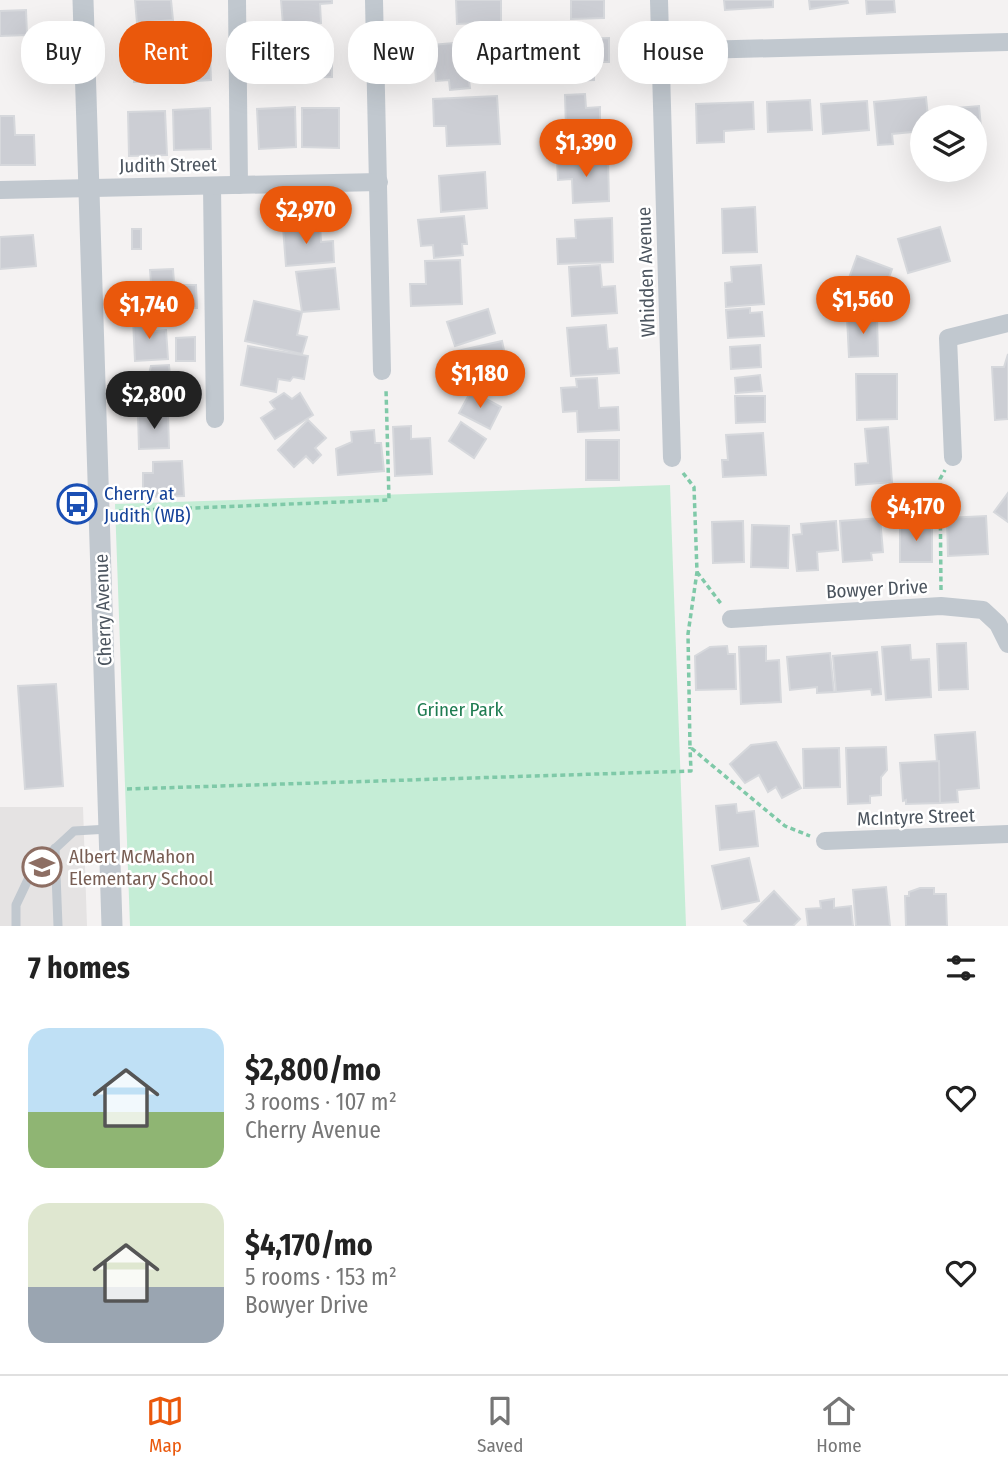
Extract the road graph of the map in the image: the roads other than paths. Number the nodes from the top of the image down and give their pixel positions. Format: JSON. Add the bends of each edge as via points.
{"nodes":[{"id":1,"x":83,"y":0,"type":"edge"},
{"id":2,"x":237,"y":0,"type":"edge"},
{"id":3,"x":374,"y":0,"type":"edge"},
{"id":4,"x":659,"y":0,"type":"edge"},
{"id":5,"x":660,"y":21,"type":"edge"},
{"id":6,"x":1008,"y":42,"type":"edge"},
{"id":7,"x":728,"y":49,"type":"edge"},
{"id":8,"x":662,"y":84,"type":"edge"},
{"id":9,"x":379,"y":182,"type":"junction"},
{"id":10,"x":239,"y":185,"type":"junction"},
{"id":11,"x":212,"y":186,"type":"junction"},
{"id":12,"x":89,"y":187,"type":"junction"},
{"id":13,"x":0,"y":190,"type":"edge"},
{"id":14,"x":1008,"y":323,"type":"edge"},
{"id":15,"x":382,"y":371,"type":"road end"},
{"id":16,"x":215,"y":419,"type":"dead end"},
{"id":17,"x":953,"y":457,"type":"road end"},
{"id":18,"x":672,"y":458,"type":"road end"},
{"id":19,"x":731,"y":619,"type":"road end"},
{"id":20,"x":1008,"y":644,"type":"edge"},
{"id":21,"x":109,"y":829,"type":"junction"},
{"id":22,"x":1008,"y":834,"type":"edge"},
{"id":23,"x":825,"y":841,"type":"road end"},
{"id":24,"x":55,"y":848,"type":"junction"},
{"id":25,"x":16,"y":926,"type":"edge"},
{"id":26,"x":58,"y":926,"type":"edge"},
{"id":27,"x":112,"y":926,"type":"edge"}],
"edges":[{"from":1,"to":12,"type":"street","name":"Cherry Avenue"},
{"from":2,"to":10,"type":"street"},
{"from":3,"to":9,"type":"street"},
{"from":4,"to":5,"type":"street","name":"Whidden Avenue"},
{"from":6,"to":7,"type":"street"},
{"from":8,"to":18,"type":"street","name":"Whidden Avenue"},
{"from":9,"to":10,"type":"street","name":"Judith Street"},
{"from":9,"to":15,"type":"street"},
{"from":10,"to":11,"type":"street","name":"Judith Street"},
{"from":11,"to":12,"type":"street","name":"Judith Street"},
{"from":11,"to":16,"type":"street"},
{"from":12,"to":13,"type":"street","name":"Judith Street"},
{"from":12,"to":21,"type":"street","name":"Cherry Avenue"},
{"from":14,"to":17,"type":"street","via":[[948,338]]},
{"from":19,"to":20,"type":"street","name":"Bowyer Drive","via":[[941,606],[983,610],[998,624]]},
{"from":21,"to":24,"type":"lane","via":[[74,831]]},
{"from":21,"to":27,"type":"street","name":"Cherry Avenue"},
{"from":22,"to":23,"type":"street","name":"McIntyre Street"},
{"from":24,"to":25,"type":"lane","via":[[33,869],[16,905]]},
{"from":24,"to":26,"type":"lane"}]}
